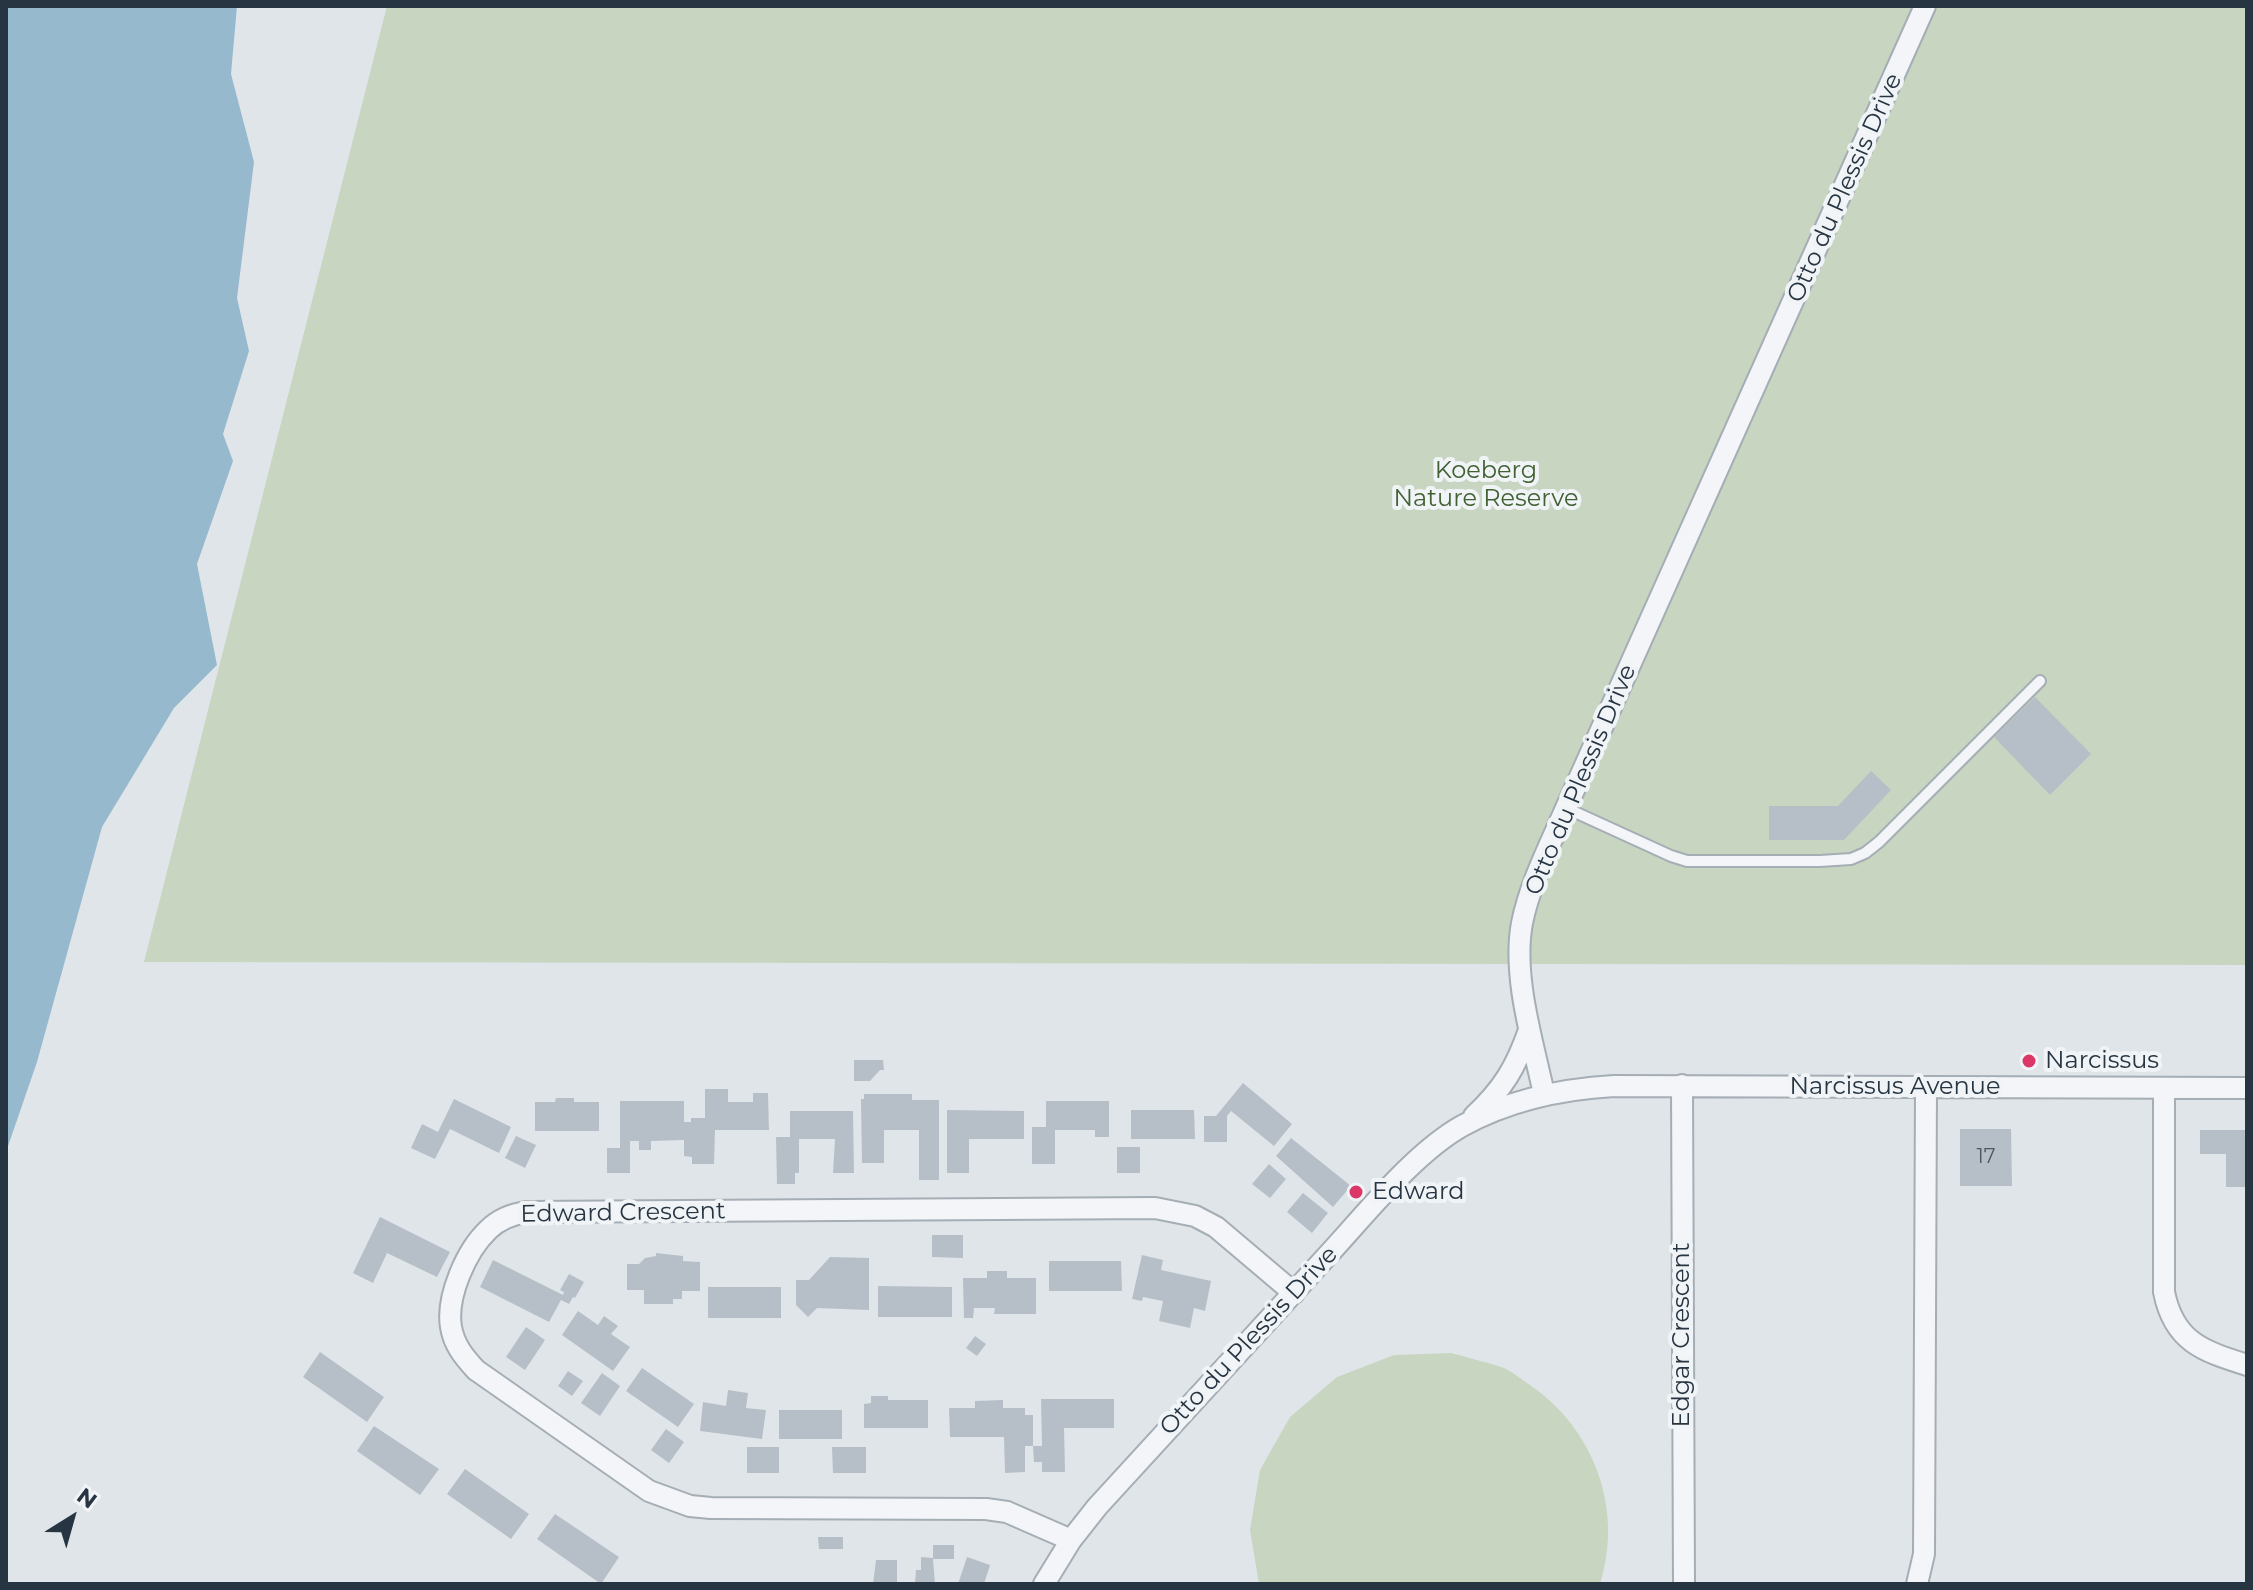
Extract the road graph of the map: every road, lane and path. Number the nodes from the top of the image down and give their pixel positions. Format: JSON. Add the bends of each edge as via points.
{"nodes":[{"id":1,"x":1925,"y":6,"type":"edge"},
{"id":2,"x":2040,"y":681,"type":"dead end"},
{"id":3,"x":1566,"y":808,"type":"junction"},
{"id":4,"x":1529,"y":1027,"type":"junction"},
{"id":5,"x":1682,"y":1085,"type":"junction"},
{"id":6,"x":1926,"y":1088,"type":"junction"},
{"id":7,"x":2247,"y":1088,"type":"edge"},
{"id":8,"x":2164,"y":1089,"type":"junction"},
{"id":9,"x":1544,"y":1094,"type":"junction"},
{"id":10,"x":1462,"y":1126,"type":"junction"},
{"id":11,"x":1294,"y":1293,"type":"junction"},
{"id":12,"x":2247,"y":1365,"type":"edge"},
{"id":13,"x":1071,"y":1540,"type":"junction"},
{"id":14,"x":1044,"y":1584,"type":"edge"},
{"id":15,"x":1684,"y":1584,"type":"edge"},
{"id":16,"x":1917,"y":1584,"type":"edge"}],
"edges":[{"from":1,"to":3,"type":"street","name":"Otto du Plessis Drive"},
{"from":2,"to":3,"type":"lane","via":[[1879,842],[1851,859],[1687,861]]},
{"from":3,"to":4,"type":"street","name":"Otto du Plessis Drive","via":[[1522,926],[1522,986]]},
{"from":4,"to":9,"type":"street","name":"Otto du Plessis Drive"},
{"from":4,"to":10,"type":"street","via":[[1512,1072]]},
{"from":5,"to":6,"type":"street","name":"Narcissus Avenue"},
{"from":5,"to":9,"type":"street","name":"Narcissus Avenue","via":[[1605,1086]]},
{"from":5,"to":15,"type":"street","name":"Edgar Crescent"},
{"from":6,"to":8,"type":"street","name":"Narcissus Avenue"},
{"from":6,"to":16,"type":"street","via":[[1924,1554]]},
{"from":7,"to":8,"type":"street","name":"Narcissus Avenue"},
{"from":8,"to":12,"type":"street","via":[[2168,1310],[2177,1328],[2208,1353]]},
{"from":9,"to":10,"type":"street","name":"Otto du Plessis Drive"},
{"from":10,"to":11,"type":"street","name":"Otto du Plessis Drive","via":[[1403,1176]]},
{"from":11,"to":13,"type":"street","name":"Otto du Plessis Drive"},
{"from":11,"to":13,"type":"street","name":"Edward Crescent","via":[[1216,1227],[1195,1216],[1155,1208],[527,1212],[487,1230],[453,1295],[454,1340],[476,1370],[649,1491],[711,1508],[986,1509],[1016,1515]]},
{"from":13,"to":14,"type":"street","name":"Otto du Plessis Drive"}]}
